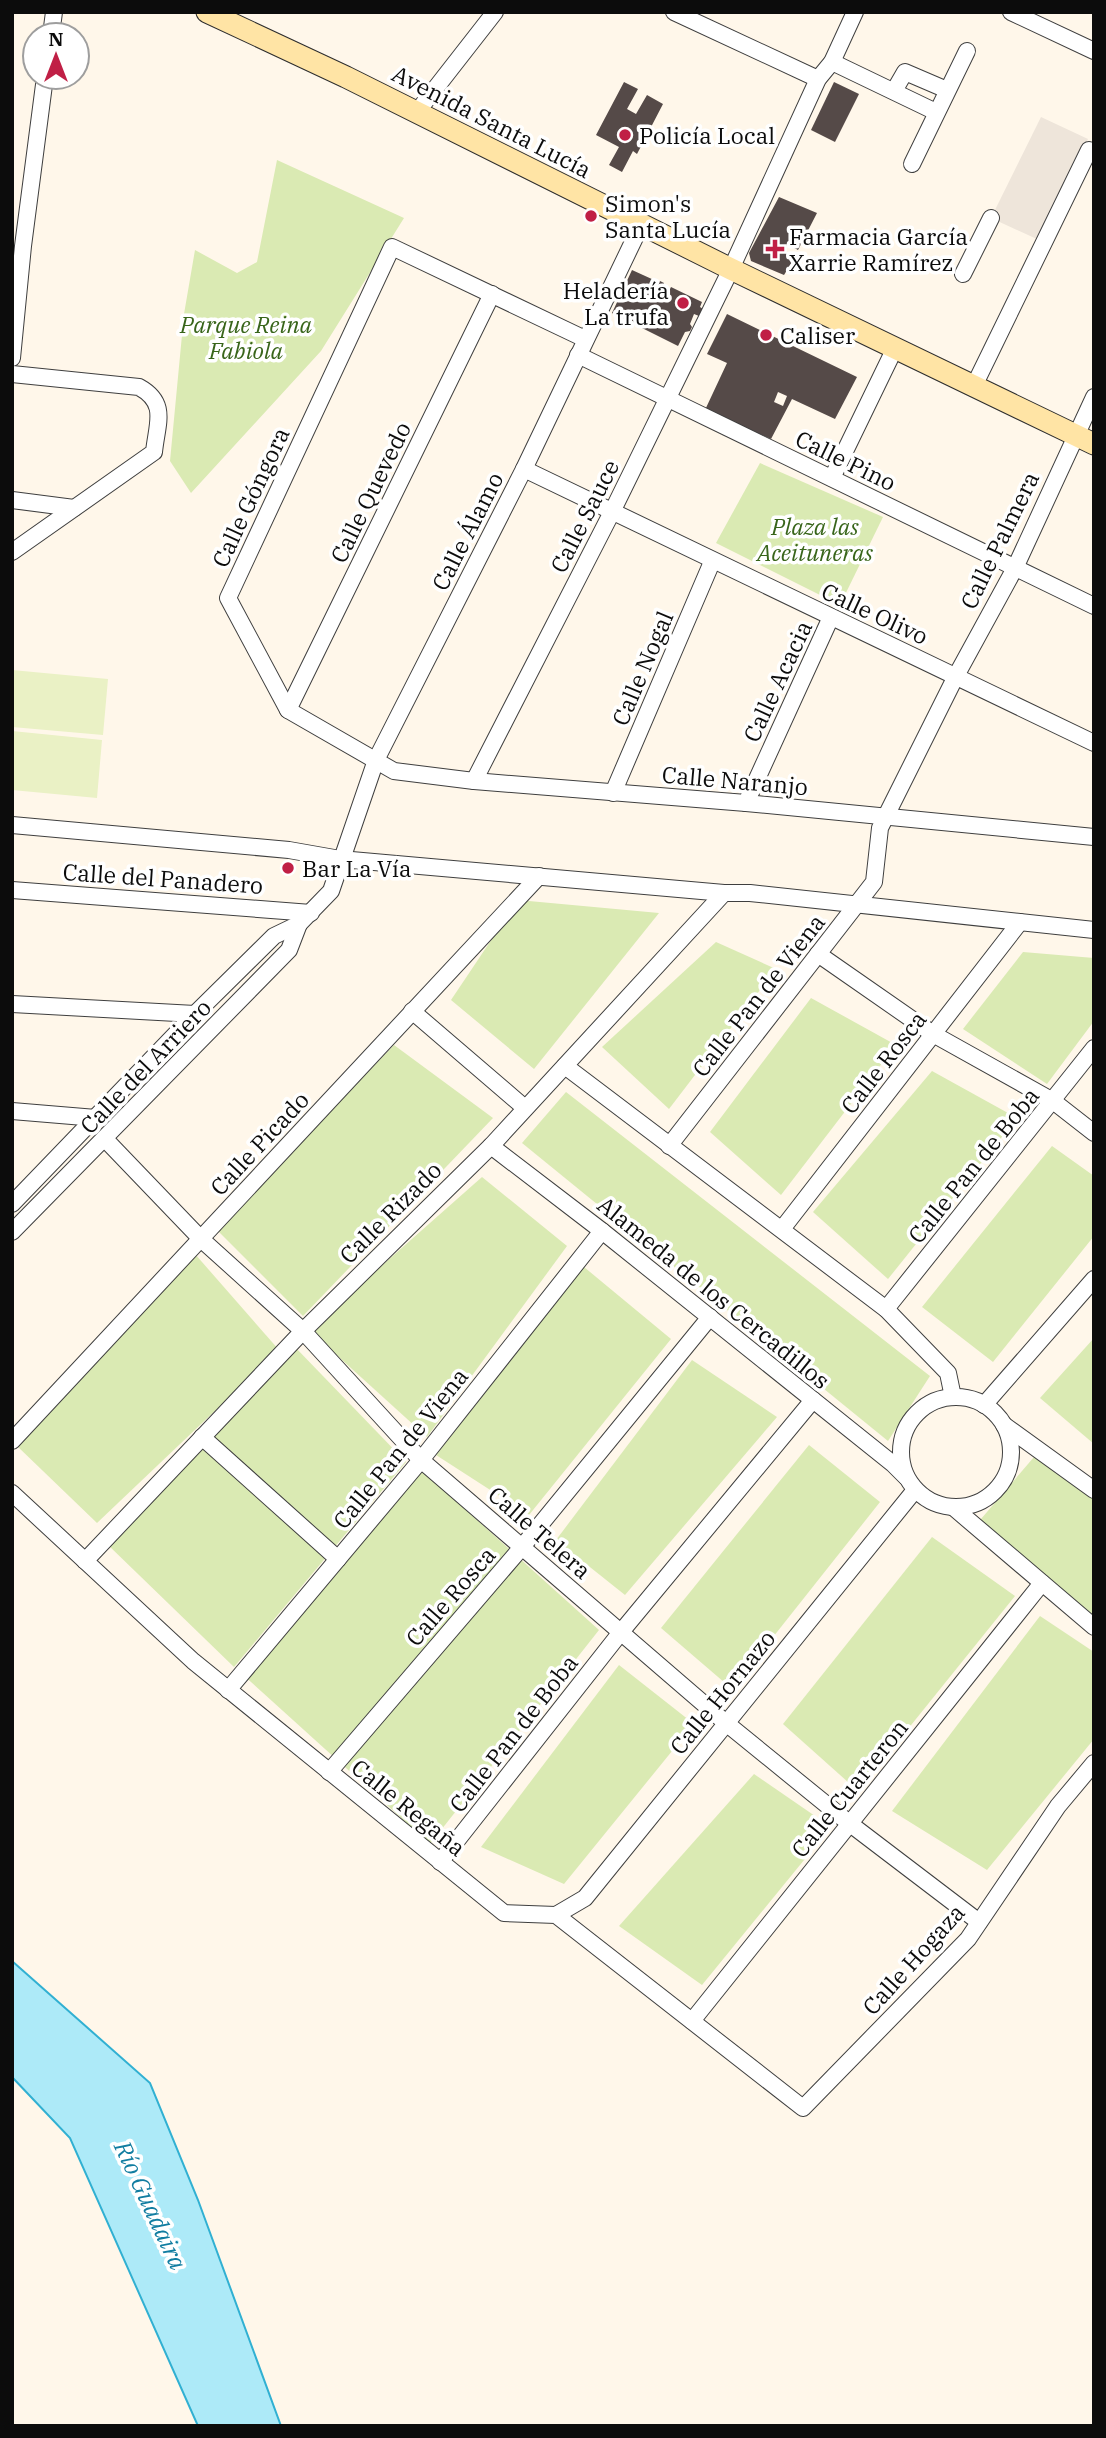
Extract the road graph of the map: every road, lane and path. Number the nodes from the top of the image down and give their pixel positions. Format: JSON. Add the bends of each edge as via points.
{"nodes":[{"id":1,"x":206,"y":12,"type":"edge"},
{"id":2,"x":495,"y":12,"type":"edge"},
{"id":3,"x":855,"y":12,"type":"edge"},
{"id":4,"x":1011,"y":12,"type":"edge"},
{"id":5,"x":682,"y":14,"type":"edge"},
{"id":6,"x":239,"y":19,"type":"edge"},
{"id":7,"x":967,"y":51,"type":"dead end"},
{"id":8,"x":1094,"y":51,"type":"edge"},
{"id":9,"x":832,"y":62,"type":"junction"},
{"id":10,"x":818,"y":79,"type":"junction"},
{"id":11,"x":947,"y":90,"type":"junction"},
{"id":12,"x":43,"y":91,"type":"edge"},
{"id":13,"x":894,"y":91,"type":"junction"},
{"id":14,"x":936,"y":111,"type":"junction"},
{"id":15,"x":417,"y":112,"type":"junction"},
{"id":16,"x":1091,"y":151,"type":"edge"},
{"id":17,"x":912,"y":164,"type":"dead end"},
{"id":18,"x":991,"y":218,"type":"dead end"},
{"id":19,"x":641,"y":225,"type":"junction"},
{"id":20,"x":18,"y":245,"type":"edge"},
{"id":21,"x":731,"y":269,"type":"junction"},
{"id":22,"x":963,"y":274,"type":"dead end"},
{"id":23,"x":492,"y":294,"type":"junction"},
{"id":24,"x":586,"y":339,"type":"junction"},
{"id":25,"x":895,"y":348,"type":"junction"},
{"id":26,"x":578,"y":355,"type":"junction"},
{"id":27,"x":12,"y":358,"type":"edge"},
{"id":28,"x":12,"y":374,"type":"edge"},
{"id":29,"x":974,"y":386,"type":"junction"},
{"id":30,"x":1094,"y":397,"type":"edge"},
{"id":31,"x":666,"y":399,"type":"junction"},
{"id":32,"x":1084,"y":439,"type":"edge"},
{"id":33,"x":524,"y":469,"type":"junction"},
{"id":34,"x":832,"y":478,"type":"junction"},
{"id":35,"x":12,"y":500,"type":"edge"},
{"id":36,"x":74,"y":508,"type":"junction"},
{"id":37,"x":612,"y":512,"type":"junction"},
{"id":38,"x":12,"y":552,"type":"edge"},
{"id":39,"x":712,"y":562,"type":"junction"},
{"id":40,"x":1015,"y":568,"type":"junction"},
{"id":41,"x":1094,"y":606,"type":"edge"},
{"id":42,"x":831,"y":617,"type":"junction"},
{"id":43,"x":956,"y":676,"type":"junction"},
{"id":44,"x":288,"y":710,"type":"junction"},
{"id":45,"x":1094,"y":743,"type":"edge"},
{"id":46,"x":376,"y":761,"type":"junction"},
{"id":47,"x":474,"y":780,"type":"junction"},
{"id":48,"x":613,"y":793,"type":"junction"},
{"id":49,"x":746,"y":803,"type":"junction"},
{"id":50,"x":888,"y":816,"type":"junction"},
{"id":51,"x":12,"y":825,"type":"edge"},
{"id":52,"x":1094,"y":837,"type":"edge"},
{"id":53,"x":340,"y":859,"type":"junction"},
{"id":54,"x":539,"y":876,"type":"junction"},
{"id":55,"x":12,"y":890,"type":"edge"},
{"id":56,"x":724,"y":893,"type":"junction"},
{"id":57,"x":856,"y":905,"type":"junction"},
{"id":58,"x":305,"y":919,"type":"junction"},
{"id":59,"x":1020,"y":922,"type":"junction"},
{"id":60,"x":1094,"y":930,"type":"edge"},
{"id":61,"x":818,"y":954,"type":"junction"},
{"id":62,"x":12,"y":1003,"type":"edge"},
{"id":63,"x":412,"y":1011,"type":"junction"},
{"id":64,"x":195,"y":1014,"type":"junction"},
{"id":65,"x":933,"y":1034,"type":"junction"},
{"id":66,"x":1094,"y":1048,"type":"edge"},
{"id":67,"x":565,"y":1066,"type":"junction"},
{"id":68,"x":1053,"y":1101,"type":"junction"},
{"id":69,"x":525,"y":1108,"type":"junction"},
{"id":70,"x":12,"y":1111,"type":"edge"},
{"id":71,"x":96,"y":1118,"type":"junction"},
{"id":72,"x":1094,"y":1133,"type":"edge"},
{"id":73,"x":105,"y":1139,"type":"junction"},
{"id":74,"x":491,"y":1146,"type":"junction"},
{"id":75,"x":669,"y":1146,"type":"junction"},
{"id":76,"x":12,"y":1203,"type":"edge"},
{"id":77,"x":782,"y":1229,"type":"junction"},
{"id":78,"x":602,"y":1231,"type":"junction"},
{"id":79,"x":12,"y":1232,"type":"edge"},
{"id":80,"x":201,"y":1239,"type":"junction"},
{"id":81,"x":1094,"y":1279,"type":"edge"},
{"id":82,"x":886,"y":1309,"type":"junction"},
{"id":83,"x":710,"y":1317,"type":"junction"},
{"id":84,"x":303,"y":1331,"type":"junction"},
{"id":85,"x":953,"y":1397,"type":"junction"},
{"id":86,"x":813,"y":1400,"type":"junction"},
{"id":87,"x":984,"y":1405,"type":"junction"},
{"id":88,"x":1004,"y":1425,"type":"junction"},
{"id":89,"x":202,"y":1437,"type":"junction"},
{"id":90,"x":12,"y":1441,"type":"edge"},
{"id":91,"x":422,"y":1460,"type":"junction"},
{"id":92,"x":911,"y":1483,"type":"junction"},
{"id":93,"x":1094,"y":1490,"type":"edge"},
{"id":94,"x":12,"y":1493,"type":"edge"},
{"id":95,"x":953,"y":1507,"type":"junction"},
{"id":96,"x":522,"y":1547,"type":"junction"},
{"id":97,"x":338,"y":1559,"type":"junction"},
{"id":98,"x":85,"y":1561,"type":"junction"},
{"id":99,"x":1042,"y":1583,"type":"junction"},
{"id":100,"x":1094,"y":1627,"type":"edge"},
{"id":101,"x":621,"y":1632,"type":"junction"},
{"id":102,"x":228,"y":1690,"type":"junction"},
{"id":103,"x":726,"y":1723,"type":"junction"},
{"id":104,"x":1094,"y":1763,"type":"edge"},
{"id":105,"x":329,"y":1772,"type":"junction"},
{"id":106,"x":849,"y":1824,"type":"junction"},
{"id":107,"x":440,"y":1861,"type":"junction"},
{"id":108,"x":556,"y":1914,"type":"junction"},
{"id":109,"x":979,"y":1922,"type":"junction"},
{"id":110,"x":692,"y":2021,"type":"junction"}],
"edges":[{"from":1,"to":6,"type":"street","name":"Avenida Santa Lucía"},
{"from":2,"to":15,"type":"street"},
{"from":3,"to":9,"type":"street","name":"Calle Sauce"},
{"from":4,"to":8,"type":"street"},
{"from":5,"to":10,"type":"street"},
{"from":6,"to":15,"type":"street","name":"Avenida Santa Lucía"},
{"from":7,"to":11,"type":"street"},
{"from":9,"to":10,"type":"street","name":"Calle Sauce"},
{"from":9,"to":13,"type":"street"},
{"from":10,"to":21,"type":"street","name":"Calle Sauce"},
{"from":11,"to":13,"type":"street","via":[[905,72]]},
{"from":11,"to":14,"type":"street"},
{"from":12,"to":20,"type":"street"},
{"from":13,"to":14,"type":"street"},
{"from":14,"to":17,"type":"street"},
{"from":15,"to":19,"type":"street","name":"Avenida Santa Lucía"},
{"from":16,"to":29,"type":"street"},
{"from":18,"to":22,"type":"street"},
{"from":19,"to":21,"type":"street","name":"Avenida Santa Lucía"},
{"from":19,"to":24,"type":"street","name":"Calle Álamo"},
{"from":20,"to":27,"type":"street"},
{"from":21,"to":25,"type":"street","name":"Avenida Santa Lucía"},
{"from":21,"to":31,"type":"street","name":"Calle Sauce"},
{"from":23,"to":24,"type":"street"},
{"from":23,"to":44,"type":"street","name":"Calle Quevedo"},
{"from":23,"to":44,"type":"street","name":"Calle Góngora","via":[[392,247],[228,598]]},
{"from":24,"to":26,"type":"street","name":"Calle Álamo"},
{"from":25,"to":29,"type":"street","name":"Avenida Santa Lucía"},
{"from":25,"to":34,"type":"street"},
{"from":26,"to":31,"type":"street","name":"Calle Pino"},
{"from":26,"to":33,"type":"street","name":"Calle Álamo"},
{"from":28,"to":36,"type":"street","via":[[139,387],[159,405],[154,452]]},
{"from":29,"to":32,"type":"street","name":"Avenida Santa Lucía"},
{"from":30,"to":32,"type":"street","name":"Calle Palmera"},
{"from":31,"to":34,"type":"street","name":"Calle Pino"},
{"from":31,"to":37,"type":"street","name":"Calle Sauce"},
{"from":32,"to":40,"type":"street","name":"Calle Palmera"},
{"from":33,"to":37,"type":"street","name":"Calle Olivo"},
{"from":33,"to":46,"type":"street","name":"Calle Álamo"},
{"from":34,"to":40,"type":"street","name":"Calle Pino"},
{"from":35,"to":36,"type":"street"},
{"from":36,"to":38,"type":"street"},
{"from":37,"to":39,"type":"street","name":"Calle Olivo"},
{"from":37,"to":47,"type":"street","name":"Calle Sauce"},
{"from":39,"to":42,"type":"street","name":"Calle Olivo"},
{"from":39,"to":48,"type":"street","name":"Calle Nogal"},
{"from":40,"to":41,"type":"street","name":"Calle Pino"},
{"from":40,"to":43,"type":"street","name":"Calle Palmera"},
{"from":42,"to":43,"type":"street","name":"Calle Olivo"},
{"from":42,"to":49,"type":"street","name":"Calle Acacia"},
{"from":43,"to":45,"type":"street","name":"Calle Olivo"},
{"from":43,"to":50,"type":"street","name":"Calle Palmera"},
{"from":44,"to":46,"type":"street"},
{"from":46,"to":47,"type":"street","name":"Calle Naranjo","via":[[394,771]]},
{"from":46,"to":53,"type":"street","name":"Calle Álamo"},
{"from":47,"to":48,"type":"street","name":"Calle Naranjo"},
{"from":48,"to":49,"type":"street","name":"Calle Naranjo"},
{"from":49,"to":50,"type":"street","name":"Calle Naranjo"},
{"from":50,"to":52,"type":"street","name":"Calle Naranjo"},
{"from":50,"to":57,"type":"street","name":"Calle Pan de Viena","via":[[880,828],[874,882]]},
{"from":51,"to":53,"type":"street","via":[[289,850]]},
{"from":53,"to":54,"type":"street"},
{"from":53,"to":58,"type":"street","name":"Calle del Arriero","via":[[331,891]]},
{"from":54,"to":56,"type":"street"},
{"from":54,"to":63,"type":"street","name":"Calle Picado"},
{"from":55,"to":58,"type":"street","name":"Calle del Panadero"},
{"from":56,"to":57,"type":"street"},
{"from":56,"to":67,"type":"street","name":"Calle Rizado"},
{"from":57,"to":59,"type":"street"},
{"from":57,"to":61,"type":"street","name":"Calle Pan de Viena"},
{"from":58,"to":64,"type":"street","name":"Calle del Arriero","via":[[274,936]]},
{"from":58,"to":73,"type":"street","name":"Calle del Arriero","via":[[289,950]]},
{"from":59,"to":60,"type":"street"},
{"from":59,"to":65,"type":"street","name":"Calle Rosca"},
{"from":61,"to":65,"type":"street"},
{"from":61,"to":75,"type":"street","name":"Calle Pan de Viena"},
{"from":62,"to":64,"type":"street"},
{"from":63,"to":69,"type":"street"},
{"from":63,"to":80,"type":"street","name":"Calle Picado"},
{"from":64,"to":71,"type":"street","name":"Calle del Arriero"},
{"from":65,"to":68,"type":"street"},
{"from":65,"to":77,"type":"street","name":"Calle Rosca"},
{"from":66,"to":68,"type":"street","name":"Calle Pan de Boba"},
{"from":67,"to":69,"type":"street","name":"Calle Rizado"},
{"from":67,"to":75,"type":"street"},
{"from":68,"to":72,"type":"street"},
{"from":68,"to":82,"type":"street","name":"Calle Pan de Boba"},
{"from":69,"to":74,"type":"street","name":"Calle Rizado"},
{"from":70,"to":71,"type":"street"},
{"from":71,"to":76,"type":"street","name":"Calle del Arriero"},
{"from":73,"to":79,"type":"street","name":"Calle del Arriero"},
{"from":73,"to":80,"type":"street","name":"Calle Telera"},
{"from":74,"to":78,"type":"street","name":"Alameda de los Cercadillos"},
{"from":74,"to":84,"type":"street","name":"Calle Rizado"},
{"from":75,"to":77,"type":"street"},
{"from":77,"to":82,"type":"street"},
{"from":78,"to":83,"type":"street","name":"Alameda de los Cercadillos"},
{"from":78,"to":91,"type":"street","name":"Calle Pan de Viena"},
{"from":80,"to":84,"type":"street","name":"Calle Telera"},
{"from":80,"to":90,"type":"street","name":"Calle Picado"},
{"from":81,"to":87,"type":"street"},
{"from":82,"to":85,"type":"street","via":[[948,1373]]},
{"from":83,"to":86,"type":"street","name":"Alameda de los Cercadillos"},
{"from":83,"to":96,"type":"street","name":"Calle Rosca"},
{"from":84,"to":89,"type":"street","name":"Calle Rizado"},
{"from":84,"to":91,"type":"street","name":"Calle Telera"},
{"from":85,"to":87,"type":"street"},
{"from":85,"to":92,"type":"street","via":[[934,1401],[907,1427],[901,1461]]},
{"from":86,"to":92,"type":"street","name":"Alameda de los Cercadillos"},
{"from":86,"to":101,"type":"street","name":"Calle Pan de Boba"},
{"from":87,"to":88,"type":"street"},
{"from":88,"to":93,"type":"street"},
{"from":88,"to":95,"type":"street","via":[[1011,1452],[1003,1480],[990,1495]]},
{"from":89,"to":97,"type":"street"},
{"from":89,"to":98,"type":"street","name":"Calle Rizado"},
{"from":91,"to":96,"type":"street","name":"Calle Telera"},
{"from":91,"to":97,"type":"street","name":"Calle Pan de Viena"},
{"from":92,"to":95,"type":"street","via":[[931,1501]]},
{"from":92,"to":103,"type":"street","name":"Calle Hornazo"},
{"from":94,"to":98,"type":"street","name":"Calle Regaña"},
{"from":95,"to":99,"type":"street"},
{"from":96,"to":101,"type":"street","name":"Calle Telera"},
{"from":96,"to":105,"type":"street","name":"Calle Rosca"},
{"from":97,"to":102,"type":"street","name":"Calle Pan de Viena"},
{"from":98,"to":102,"type":"street","name":"Calle Regaña"},
{"from":99,"to":100,"type":"street"},
{"from":99,"to":106,"type":"street","name":"Calle Cuarteron"},
{"from":101,"to":103,"type":"street","name":"Calle Telera"},
{"from":101,"to":107,"type":"street","name":"Calle Pan de Boba"},
{"from":102,"to":105,"type":"street","name":"Calle Regaña"},
{"from":103,"to":106,"type":"street","name":"Calle Telera"},
{"from":103,"to":108,"type":"street","name":"Calle Hornazo","via":[[585,1898]]},
{"from":104,"to":109,"type":"street","name":"Calle Hogaza","via":[[1058,1806]]},
{"from":105,"to":107,"type":"street","name":"Calle Regaña"},
{"from":106,"to":109,"type":"street","name":"Calle Telera"},
{"from":106,"to":110,"type":"street","name":"Calle Cuarteron"},
{"from":107,"to":108,"type":"street","name":"Calle Regaña","via":[[504,1913]]},
{"from":108,"to":110,"type":"street"},
{"from":109,"to":110,"type":"street","name":"Calle Hogaza","via":[[968,1939],[803,2108]]}]}
